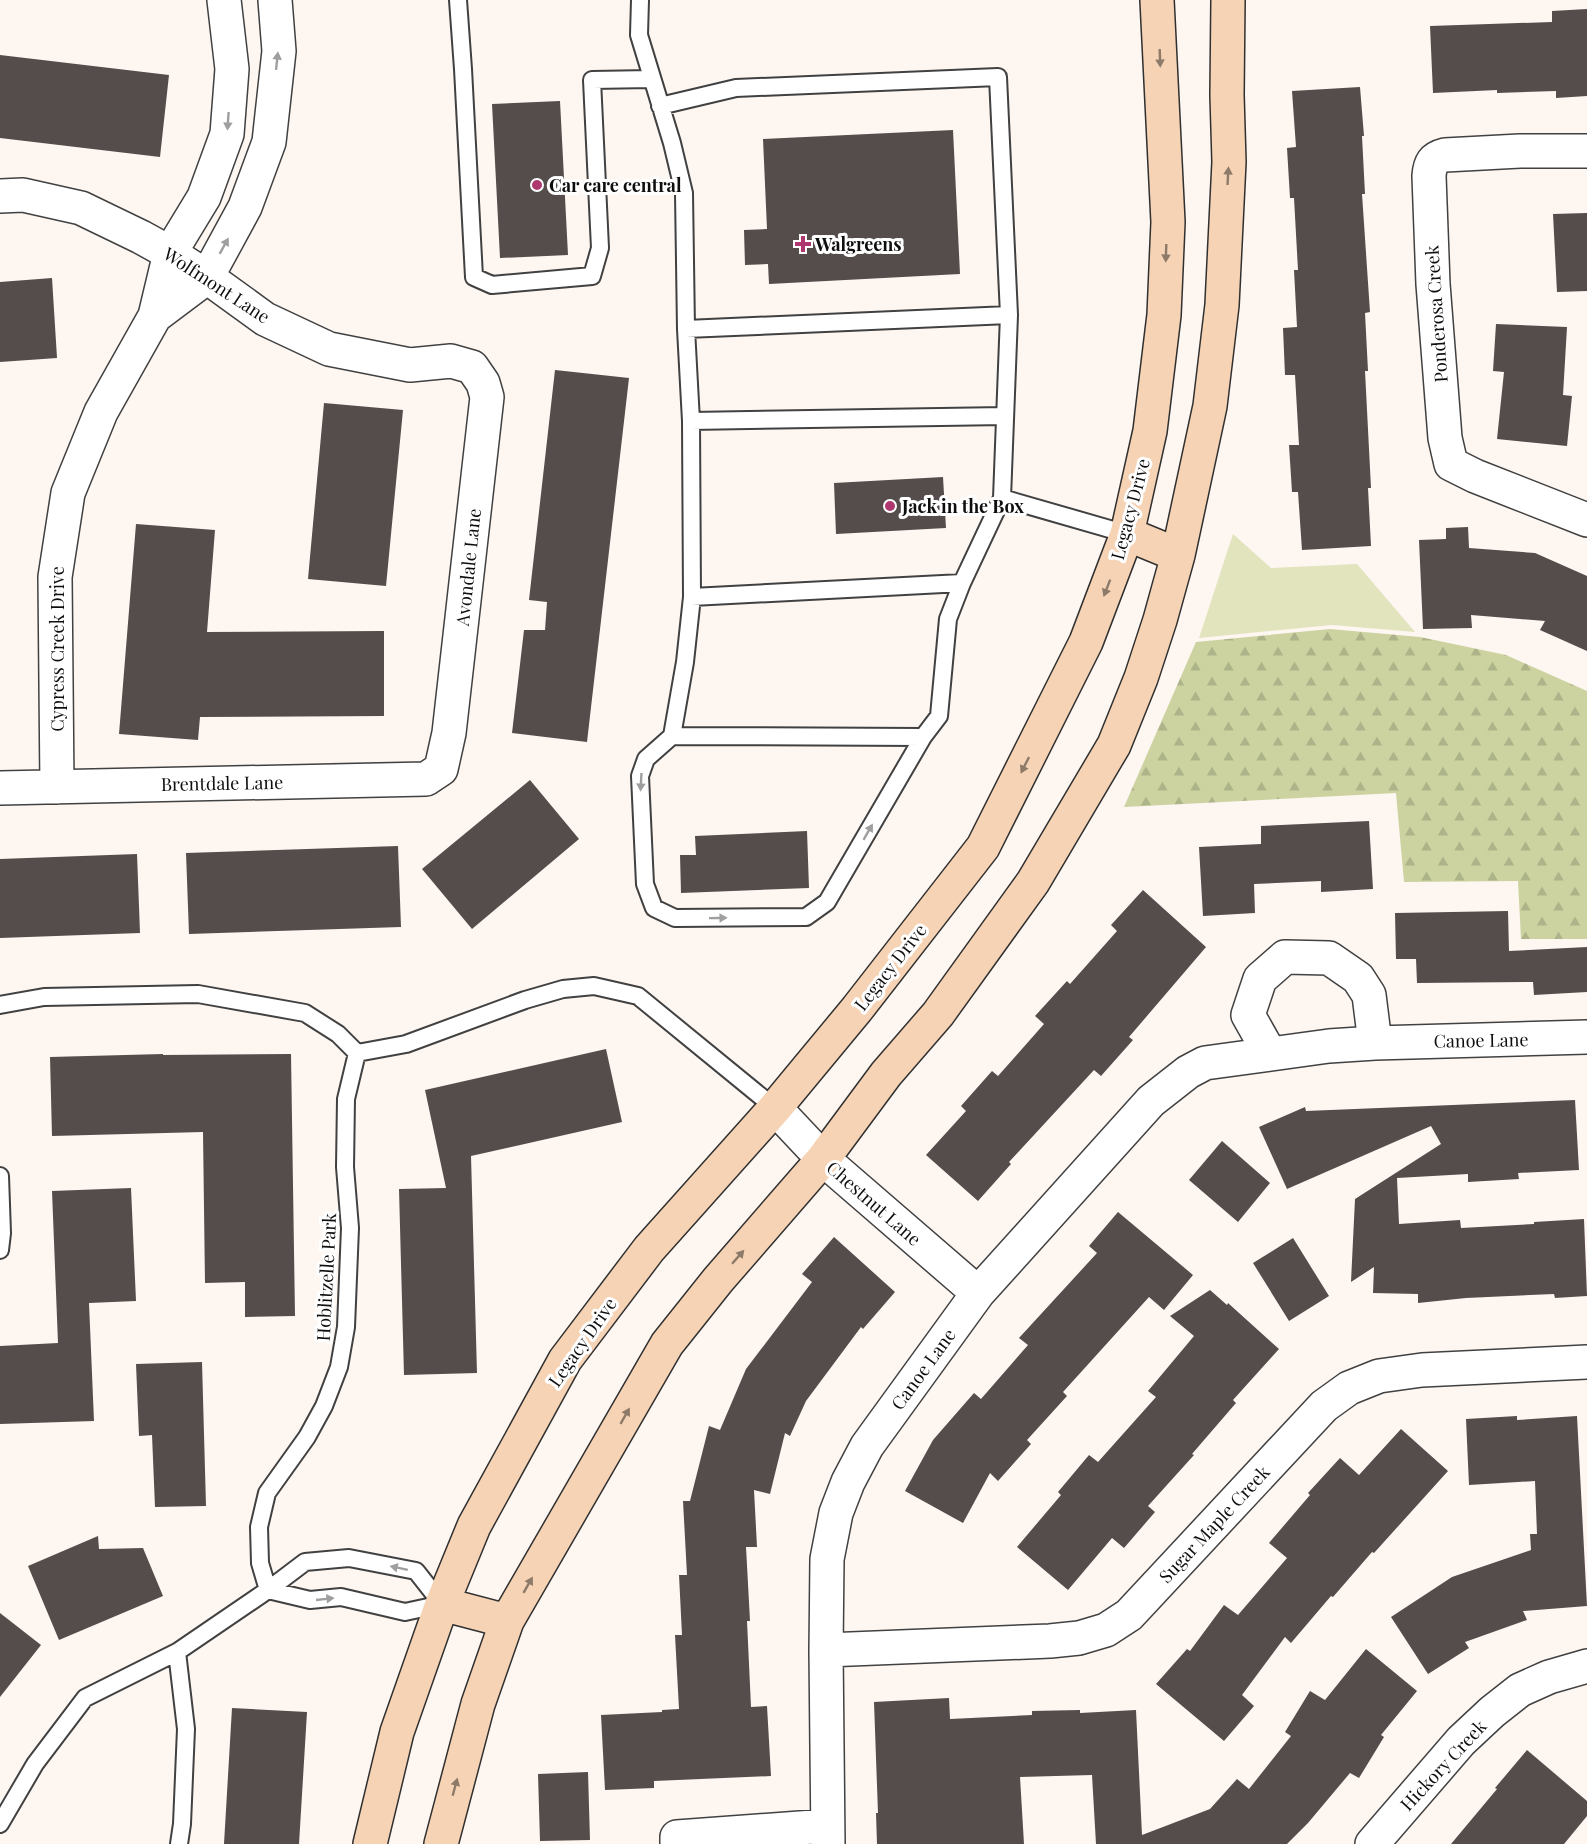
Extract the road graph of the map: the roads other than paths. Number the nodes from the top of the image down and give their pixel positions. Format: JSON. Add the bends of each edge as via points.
{"nodes":[{"id":1,"x":224,"y":0,"type":"edge"},
{"id":2,"x":275,"y":0,"type":"edge"},
{"id":3,"x":458,"y":0,"type":"edge"},
{"id":4,"x":640,"y":0,"type":"edge"},
{"id":5,"x":1157,"y":0,"type":"edge"},
{"id":6,"x":1228,"y":0,"type":"edge"},
{"id":7,"x":651,"y":79,"type":"junction"},
{"id":8,"x":660,"y":106,"type":"junction"},
{"id":9,"x":1587,"y":151,"type":"edge"},
{"id":10,"x":0,"y":196,"type":"edge"},
{"id":11,"x":170,"y":254,"type":"junction"},
{"id":12,"x":207,"y":277,"type":"junction"},
{"id":13,"x":1009,"y":315,"type":"junction"},
{"id":14,"x":155,"y":316,"type":"junction"},
{"id":15,"x":686,"y":329,"type":"junction"},
{"id":16,"x":472,"y":367,"type":"joint"},
{"id":17,"x":1005,"y":416,"type":"junction"},
{"id":18,"x":691,"y":421,"type":"junction"},
{"id":19,"x":1002,"y":498,"type":"junction"},
{"id":20,"x":1587,"y":520,"type":"edge"},
{"id":21,"x":1127,"y":534,"type":"junction"},
{"id":22,"x":1178,"y":555,"type":"junction"},
{"id":23,"x":962,"y":583,"type":"junction"},
{"id":24,"x":692,"y":597,"type":"junction"},
{"id":25,"x":672,"y":736,"type":"junction"},
{"id":26,"x":923,"y":737,"type":"junction"},
{"id":27,"x":441,"y":769,"type":"joint"},
{"id":28,"x":57,"y":787,"type":"junction"},
{"id":29,"x":0,"y":788,"type":"edge"},
{"id":30,"x":0,"y":1005,"type":"edge"},
{"id":31,"x":1587,"y":1037,"type":"edge"},
{"id":32,"x":1375,"y":1042,"type":"junction"},
{"id":33,"x":357,"y":1053,"type":"junction"},
{"id":34,"x":1270,"y":1054,"type":"junction"},
{"id":35,"x":775,"y":1108,"type":"junction"},
{"id":36,"x":823,"y":1159,"type":"junction"},
{"id":37,"x":0,"y":1176,"type":"edge"},
{"id":38,"x":0,"y":1250,"type":"edge"},
{"id":39,"x":978,"y":1293,"type":"junction"},
{"id":40,"x":1587,"y":1362,"type":"edge"},
{"id":41,"x":268,"y":1590,"type":"junction"},
{"id":42,"x":442,"y":1604,"type":"junction"},
{"id":43,"x":507,"y":1621,"type":"junction"},
{"id":44,"x":826,"y":1650,"type":"junction"},
{"id":45,"x":177,"y":1652,"type":"junction"},
{"id":46,"x":1587,"y":1666,"type":"edge"},
{"id":47,"x":0,"y":1824,"type":"edge"},
{"id":48,"x":827,"y":1835,"type":"edge"},
{"id":49,"x":179,"y":1844,"type":"edge"},
{"id":50,"x":370,"y":1844,"type":"edge"},
{"id":51,"x":441,"y":1844,"type":"edge"},
{"id":52,"x":677,"y":1844,"type":"edge"},
{"id":53,"x":1372,"y":1844,"type":"edge"}],
"edges":[{"from":1,"to":11,"type":"street","name":"Cypress Creek Drive","one_way":true,"via":[[232,69],[227,134],[204,197]]},
{"from":12,"to":2,"type":"street","name":"Cypress Creek Drive","one_way":true,"via":[[245,207],[269,141],[279,51]]},
{"from":3,"to":7,"type":"lane","via":[[474,277],[492,285],[592,276],[600,248],[592,80]]},
{"from":4,"to":7,"type":"lane","via":[[639,35]]},
{"from":5,"to":21,"type":"main road","name":"Legacy Drive","one_way":true,"via":[[1167,222],[1164,315],[1150,431]]},
{"from":22,"to":6,"type":"main road","one_way":true,"via":[[1210,406],[1222,305],[1229,162]]},
{"from":7,"to":8,"type":"lane"},
{"from":8,"to":13,"type":"lane","via":[[736,88],[998,77]]},
{"from":8,"to":15,"type":"lane","via":[[684,193]]},
{"from":9,"to":20,"type":"street","name":"Ponderosa Creek","via":[[1445,154],[1430,164],[1429,176],[1433,284],[1450,464]]},
{"from":10,"to":11,"type":"street","name":"Wolfmont Lane","via":[[23,195],[81,208]]},
{"from":11,"to":12,"type":"street","name":"Wolfmont Lane"},
{"from":11,"to":14,"type":"street","name":"Cypress Creek Drive"},
{"from":12,"to":14,"type":"street","name":"Cypress Creek Drive"},
{"from":12,"to":16,"type":"street","name":"Wolfmont Lane","via":[[265,319],[329,349],[410,365],[451,361]]},
{"from":13,"to":15,"type":"lane"},
{"from":13,"to":17,"type":"lane"},
{"from":14,"to":28,"type":"street","name":"Cypress Creek Drive","via":[[101,412],[68,493],[55,577]]},
{"from":15,"to":18,"type":"lane"},
{"from":16,"to":27,"type":"street","name":"Avondale Lane","via":[[487,397],[449,733]]},
{"from":17,"to":18,"type":"lane"},
{"from":17,"to":19,"type":"lane"},
{"from":18,"to":24,"type":"lane"},
{"from":19,"to":21,"type":"lane"},
{"from":19,"to":23,"type":"lane"},
{"from":21,"to":22,"type":"main road"},
{"from":21,"to":35,"type":"main road","name":"Legacy Drive","one_way":true,"via":[[1086,642],[983,847]]},
{"from":22,"to":36,"type":"main road","via":[[1141,678],[1114,745],[1033,882],[938,1014],[886,1074]]},
{"from":23,"to":24,"type":"lane"},
{"from":23,"to":26,"type":"lane","via":[[948,619],[939,716]]},
{"from":24,"to":25,"type":"lane","via":[[686,662]]},
{"from":25,"to":26,"type":"lane"},
{"from":25,"to":26,"type":"lane","one_way":true,"via":[[646,759],[640,776],[645,884],[654,908],[675,918],[806,917],[827,902]]},
{"from":27,"to":28,"type":"street","name":"Brentdale Lane","via":[[426,779]]},
{"from":28,"to":29,"type":"street","name":"Brentdale Lane"},
{"from":30,"to":33,"type":"lane","via":[[44,997],[198,994],[305,1013],[338,1034]]},
{"from":31,"to":32,"type":"street","name":"Canoe Lane"},
{"from":32,"to":34,"type":"street","name":"Canoe Lane"},
{"from":32,"to":34,"type":"street","via":[[1369,994],[1358,978],[1329,958],[1285,957],[1260,979],[1248,1016]]},
{"from":33,"to":35,"type":"lane","via":[[406,1044],[563,989],[594,986],[638,996]]},
{"from":33,"to":41,"type":"lane","name":"Hoblitzelle Park","via":[[346,1099],[345,1167],[350,1228],[344,1337],[339,1367],[324,1406],[267,1492],[259,1527],[260,1563]]},
{"from":34,"to":39,"type":"street","name":"Canoe Lane","via":[[1205,1063],[1151,1101]]},
{"from":35,"to":36,"type":"street","name":"Chestnut Lane"},
{"from":35,"to":42,"type":"main road","name":"Legacy Drive","via":[[649,1250],[565,1360],[474,1526]]},
{"from":36,"to":39,"type":"street","name":"Chestnut Lane"},
{"from":43,"to":36,"type":"main road","one_way":true,"via":[[667,1344]]},
{"from":37,"to":38,"type":"lane"},
{"from":39,"to":44,"type":"street","name":"Canoe Lane","via":[[867,1446],[848,1482],[836,1513],[827,1559]]},
{"from":40,"to":44,"type":"street","name":"Sugar Maple Creek","via":[[1422,1370],[1379,1376],[1349,1388],[1324,1406],[1129,1615],[1106,1630],[1050,1641]]},
{"from":41,"to":42,"type":"lane","one_way":true,"via":[[310,1600],[341,1597],[405,1612]]},
{"from":42,"to":41,"type":"lane","one_way":true,"via":[[416,1572],[349,1557],[305,1562]]},
{"from":41,"to":45,"type":"lane"},
{"from":42,"to":43,"type":"main road"},
{"from":42,"to":50,"type":"main road","name":"Legacy Drive","via":[[397,1732]]},
{"from":51,"to":43,"type":"main road","one_way":true,"via":[[478,1704]]},
{"from":44,"to":48,"type":"street","name":"Canoe Lane"},
{"from":45,"to":47,"type":"lane","via":[[85,1698],[34,1764]]},
{"from":45,"to":49,"type":"lane","via":[[186,1729]]},
{"from":46,"to":53,"type":"street","name":"Hickory Creek","via":[[1520,1690],[1492,1712],[1461,1741]]},
{"from":48,"to":52,"type":"street","name":"Canoe Lane","via":[[677,1837]]}]}
